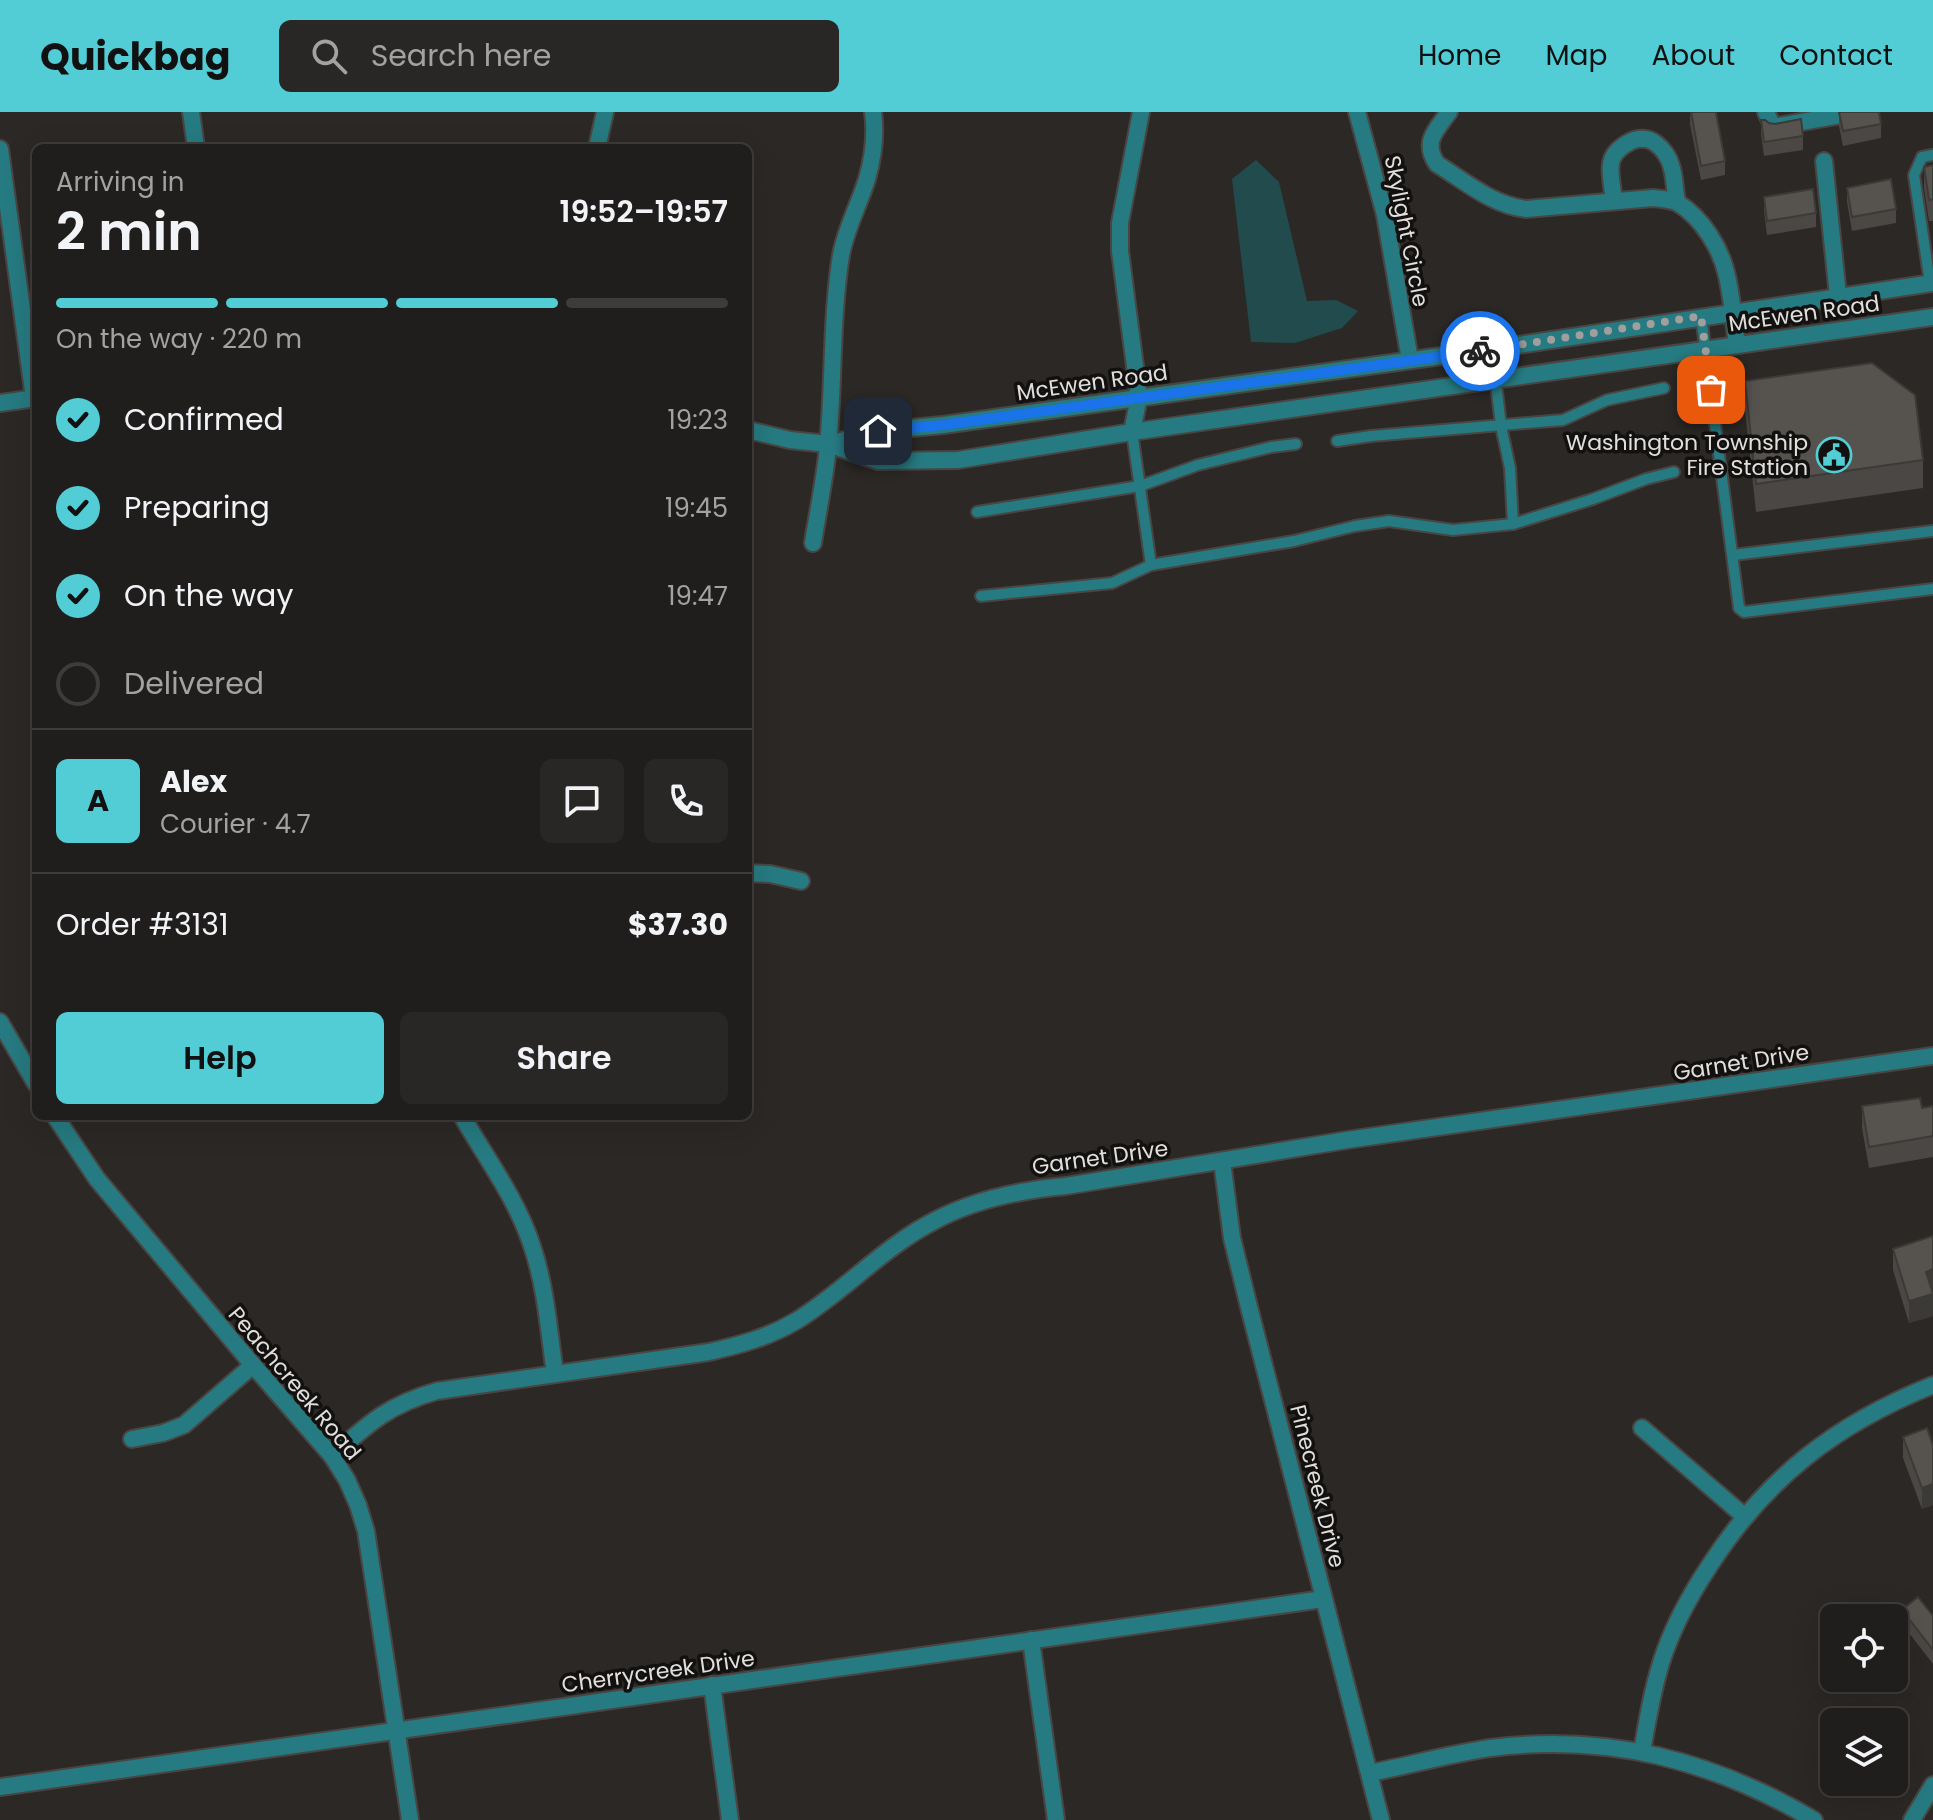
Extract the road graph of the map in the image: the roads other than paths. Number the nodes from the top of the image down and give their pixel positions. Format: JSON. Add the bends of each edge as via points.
{"nodes":[{"id":1,"x":191,"y":112,"type":"edge"},
{"id":2,"x":605,"y":112,"type":"edge"},
{"id":3,"x":873,"y":112,"type":"edge"},
{"id":4,"x":1141,"y":112,"type":"edge"},
{"id":5,"x":1357,"y":112,"type":"edge"},
{"id":6,"x":1449,"y":112,"type":"edge"},
{"id":7,"x":1766,"y":112,"type":"edge"},
{"id":8,"x":1858,"y":112,"type":"edge"},
{"id":9,"x":195,"y":144,"type":"edge"},
{"id":10,"x":598,"y":144,"type":"edge"},
{"id":11,"x":0,"y":149,"type":"edge"},
{"id":12,"x":1933,"y":155,"type":"edge"},
{"id":13,"x":1824,"y":161,"type":"dead end"},
{"id":14,"x":1614,"y":201,"type":"junction"},
{"id":15,"x":1677,"y":202,"type":"junction"},
{"id":16,"x":1932,"y":283,"type":"edge"},
{"id":17,"x":1838,"y":296,"type":"junction"},
{"id":18,"x":1732,"y":312,"type":"junction"},
{"id":19,"x":1701,"y":316,"type":"junction"},
{"id":20,"x":1933,"y":317,"type":"edge"},
{"id":21,"x":1737,"y":345,"type":"junction"},
{"id":22,"x":1492,"y":349,"type":"junction"},
{"id":23,"x":1705,"y":350,"type":"junction"},
{"id":24,"x":1410,"y":360,"type":"junction"},
{"id":25,"x":32,"y":377,"type":"edge"},
{"id":26,"x":1494,"y":380,"type":"junction"},
{"id":27,"x":1664,"y":388,"type":"dead end"},
{"id":28,"x":1139,"y":397,"type":"junction"},
{"id":29,"x":32,"y":398,"type":"edge"},
{"id":30,"x":0,"y":403,"type":"edge"},
{"id":31,"x":1501,"y":426,"type":"junction"},
{"id":32,"x":752,"y":431,"type":"edge"},
{"id":33,"x":1132,"y":432,"type":"junction"},
{"id":34,"x":1337,"y":441,"type":"dead end"},
{"id":35,"x":828,"y":444,"type":"junction"},
{"id":36,"x":1296,"y":444,"type":"dead end"},
{"id":37,"x":1674,"y":472,"type":"dead end"},
{"id":38,"x":1140,"y":486,"type":"junction"},
{"id":39,"x":977,"y":512,"type":"dead end"},
{"id":40,"x":1513,"y":524,"type":"junction"},
{"id":41,"x":1933,"y":531,"type":"edge"},
{"id":42,"x":813,"y":543,"type":"dead end"},
{"id":43,"x":1733,"y":555,"type":"junction"},
{"id":44,"x":1151,"y":565,"type":"junction"},
{"id":45,"x":1933,"y":589,"type":"edge"},
{"id":46,"x":981,"y":596,"type":"dead end"},
{"id":47,"x":752,"y":873,"type":"edge"},
{"id":48,"x":801,"y":881,"type":"dead end"},
{"id":49,"x":0,"y":1022,"type":"edge"},
{"id":50,"x":1933,"y":1056,"type":"edge"},
{"id":51,"x":32,"y":1077,"type":"edge"},
{"id":52,"x":58,"y":1120,"type":"edge"},
{"id":53,"x":464,"y":1120,"type":"edge"},
{"id":54,"x":1222,"y":1161,"type":"junction"},
{"id":55,"x":253,"y":1365,"type":"junction"},
{"id":56,"x":555,"y":1374,"type":"junction"},
{"id":57,"x":1933,"y":1385,"type":"edge"},
{"id":58,"x":1642,"y":1428,"type":"dead end"},
{"id":59,"x":132,"y":1439,"type":"dead end"},
{"id":60,"x":332,"y":1456,"type":"junction"},
{"id":61,"x":1744,"y":1516,"type":"junction"},
{"id":62,"x":1323,"y":1599,"type":"junction"},
{"id":63,"x":1031,"y":1640,"type":"junction"},
{"id":64,"x":712,"y":1685,"type":"junction"},
{"id":65,"x":398,"y":1732,"type":"junction"},
{"id":66,"x":1642,"y":1752,"type":"junction"},
{"id":67,"x":1370,"y":1773,"type":"junction"},
{"id":68,"x":1933,"y":1785,"type":"edge"},
{"id":69,"x":0,"y":1787,"type":"edge"},
{"id":70,"x":410,"y":1820,"type":"edge"},
{"id":71,"x":730,"y":1820,"type":"edge"},
{"id":72,"x":1056,"y":1820,"type":"edge"},
{"id":73,"x":1381,"y":1820,"type":"edge"},
{"id":74,"x":1814,"y":1820,"type":"edge"},
{"id":75,"x":1912,"y":1820,"type":"edge"}],
"edges":[{"from":1,"to":9,"type":"street"},
{"from":2,"to":10,"type":"street"},
{"from":3,"to":35,"type":"street","via":[[872,157],[846,235],[838,280]]},
{"from":4,"to":28,"type":"street","via":[[1120,223]]},
{"from":5,"to":24,"type":"street","name":"Skylight Circle","via":[[1385,215]]},
{"from":6,"to":14,"type":"street","via":[[1431,138],[1432,156],[1496,202],[1526,209]]},
{"from":7,"to":8,"type":"street","via":[[1773,127]]},
{"from":11,"to":25,"type":"street"},
{"from":12,"to":16,"type":"lane","via":[[1922,157],[1914,175]]},
{"from":13,"to":17,"type":"street"},
{"from":14,"to":15,"type":"street"},
{"from":14,"to":15,"type":"street","via":[[1611,162],[1624,146],[1645,138],[1666,153]]},
{"from":15,"to":18,"type":"street","via":[[1720,253]]},
{"from":16,"to":17,"type":"street","name":"McEwen Road"},
{"from":17,"to":18,"type":"street","name":"McEwen Road"},
{"from":18,"to":19,"type":"street","name":"McEwen Road"},
{"from":18,"to":21,"type":"street"},
{"from":19,"to":22,"type":"street","name":"McEwen Road"},
{"from":19,"to":23,"type":"lane"},
{"from":20,"to":21,"type":"street","name":"McEwen Road"},
{"from":21,"to":23,"type":"street","name":"McEwen Road"},
{"from":22,"to":24,"type":"street","name":"McEwen Road"},
{"from":22,"to":26,"type":"lane"},
{"from":23,"to":26,"type":"street","name":"McEwen Road"},
{"from":23,"to":43,"type":"lane"},
{"from":24,"to":28,"type":"street","name":"McEwen Road"},
{"from":26,"to":31,"type":"lane"},
{"from":26,"to":33,"type":"street","name":"McEwen Road"},
{"from":27,"to":31,"type":"lane","via":[[1607,400],[1563,420]]},
{"from":28,"to":33,"type":"street"},
{"from":28,"to":35,"type":"street","name":"McEwen Road","via":[[878,431]]},
{"from":29,"to":30,"type":"street"},
{"from":31,"to":34,"type":"lane"},
{"from":31,"to":40,"type":"lane"},
{"from":32,"to":35,"type":"street","name":"McEwen Road"},
{"from":33,"to":35,"type":"street","name":"McEwen Road","via":[[958,460],[878,461]]},
{"from":33,"to":38,"type":"lane"},
{"from":35,"to":42,"type":"street"},
{"from":36,"to":38,"type":"lane","via":[[1198,465]]},
{"from":37,"to":40,"type":"lane"},
{"from":38,"to":39,"type":"lane"},
{"from":38,"to":44,"type":"lane"},
{"from":40,"to":44,"type":"lane","via":[[1453,530],[1389,521]]},
{"from":41,"to":43,"type":"lane"},
{"from":43,"to":45,"type":"lane","via":[[1739,608],[1744,612]]},
{"from":44,"to":46,"type":"lane","via":[[1112,583]]},
{"from":47,"to":48,"type":"street"},
{"from":49,"to":51,"type":"street"},
{"from":50,"to":54,"type":"street","name":"Garnet Drive"},
{"from":52,"to":55,"type":"street","name":"Peachcreek Road","via":[[97,1179]]},
{"from":53,"to":56,"type":"street","via":[[533,1247]]},
{"from":54,"to":56,"type":"street","name":"Garnet Drive","via":[[1033,1189],[977,1203],[934,1221],[820,1305],[767,1335],[709,1352]]},
{"from":54,"to":62,"type":"street","name":"Pinecreek Drive","via":[[1232,1238]]},
{"from":55,"to":59,"type":"street","via":[[184,1425]]},
{"from":55,"to":60,"type":"street","name":"Peachcreek Road"},
{"from":56,"to":60,"type":"street","name":"Garnet Drive","via":[[414,1397],[372,1420]]},
{"from":57,"to":61,"type":"street","via":[[1875,1411],[1831,1439],[1789,1470]]},
{"from":58,"to":61,"type":"street"},
{"from":60,"to":65,"type":"street","name":"Peachcreek Road","via":[[366,1531]]},
{"from":61,"to":66,"type":"street","via":[[1678,1620],[1651,1698]]},
{"from":62,"to":63,"type":"street","name":"Cherrycreek Drive"},
{"from":62,"to":67,"type":"street","name":"Pinecreek Drive"},
{"from":63,"to":64,"type":"street","name":"Cherrycreek Drive"},
{"from":63,"to":72,"type":"street"},
{"from":64,"to":65,"type":"street","name":"Cherrycreek Drive"},
{"from":64,"to":71,"type":"street"},
{"from":65,"to":69,"type":"street","name":"Cherrycreek Drive"},
{"from":65,"to":70,"type":"street","name":"Peachcreek Road"},
{"from":66,"to":67,"type":"street","via":[[1529,1745]]},
{"from":66,"to":74,"type":"street","via":[[1736,1779]]},
{"from":67,"to":73,"type":"street","name":"Pinecreek Drive"},
{"from":68,"to":75,"type":"street"}]}
